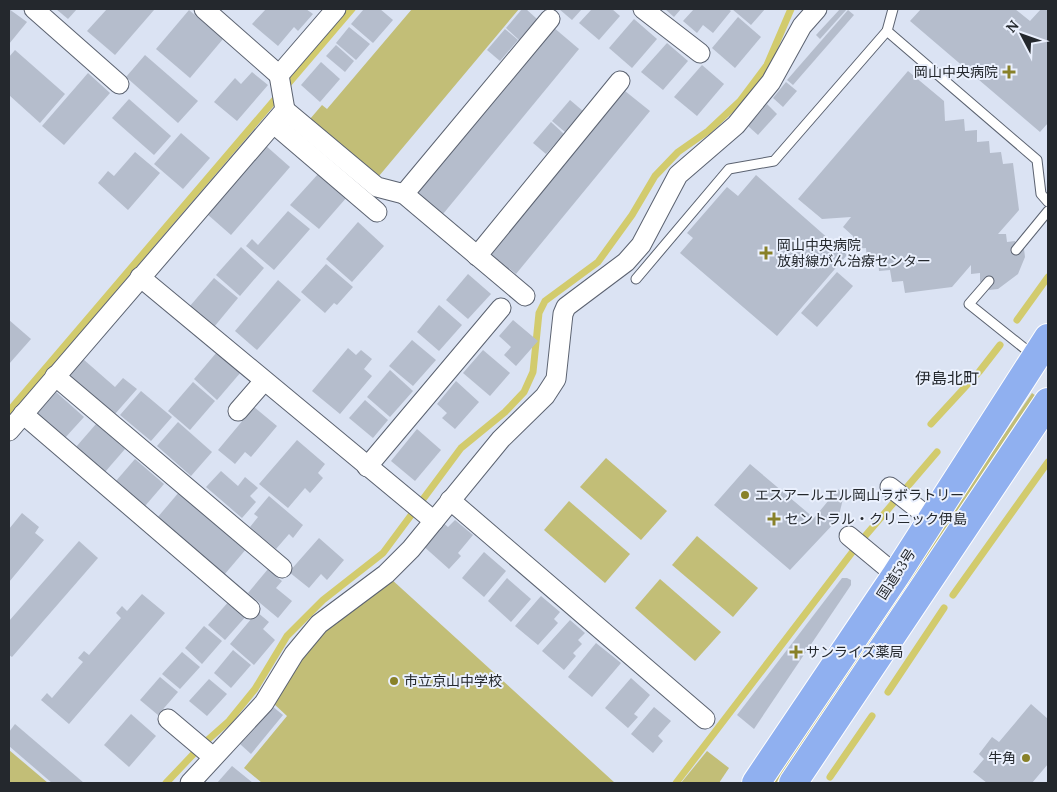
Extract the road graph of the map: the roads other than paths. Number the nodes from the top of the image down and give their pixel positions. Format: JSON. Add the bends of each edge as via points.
{"nodes":[{"id":1,"x":34,"y":9,"type":"edge"},
{"id":2,"x":204,"y":9,"type":"edge"},
{"id":3,"x":336,"y":9,"type":"edge"},
{"id":4,"x":643,"y":9,"type":"edge"},
{"id":5,"x":817,"y":9,"type":"edge"},
{"id":6,"x":892,"y":9,"type":"edge"},
{"id":7,"x":550,"y":19,"type":"dead end"},
{"id":8,"x":887,"y":31,"type":"junction"},
{"id":9,"x":700,"y":52,"type":"dead end"},
{"id":10,"x":279,"y":78,"type":"junction"},
{"id":11,"x":620,"y":81,"type":"dead end"},
{"id":12,"x":119,"y":84,"type":"dead end"},
{"id":13,"x":281,"y":112,"type":"junction"},
{"id":14,"x":404,"y":194,"type":"junction"},
{"id":15,"x":1048,"y":202,"type":"edge"},
{"id":16,"x":1048,"y":211,"type":"edge"},
{"id":17,"x":377,"y":212,"type":"dead end"},
{"id":18,"x":1016,"y":250,"type":"dead end"},
{"id":19,"x":477,"y":256,"type":"junction"},
{"id":20,"x":140,"y":277,"type":"junction"},
{"id":21,"x":636,"y":278,"type":"dead end"},
{"id":22,"x":989,"y":281,"type":"dead end"},
{"id":23,"x":525,"y":296,"type":"dead end"},
{"id":24,"x":501,"y":308,"type":"dead end"},
{"id":25,"x":1044,"y":354,"type":"edge"},
{"id":26,"x":55,"y":376,"type":"junction"},
{"id":27,"x":264,"y":381,"type":"junction"},
{"id":28,"x":1048,"y":402,"type":"edge"},
{"id":29,"x":238,"y":411,"type":"dead end"},
{"id":30,"x":14,"y":419,"type":"edge"},
{"id":31,"x":367,"y":466,"type":"junction"},
{"id":32,"x":896,"y":492,"type":"dead end"},
{"id":33,"x":450,"y":500,"type":"junction"},
{"id":34,"x":432,"y":519,"type":"junction"},
{"id":35,"x":930,"y":519,"type":"junction"},
{"id":36,"x":856,"y":542,"type":"dead end"},
{"id":37,"x":282,"y":568,"type":"dead end"},
{"id":38,"x":896,"y":575,"type":"junction"},
{"id":39,"x":250,"y":609,"type":"dead end"},
{"id":40,"x":168,"y":719,"type":"dead end"},
{"id":41,"x":705,"y":719,"type":"dead end"},
{"id":42,"x":212,"y":756,"type":"junction"},
{"id":43,"x":190,"y":783,"type":"edge"},
{"id":44,"x":756,"y":783,"type":"edge"},
{"id":45,"x":793,"y":783,"type":"edge"}],
"edges":[{"from":1,"to":12,"type":"street"},
{"from":2,"to":10,"type":"street"},
{"from":3,"to":10,"type":"street"},
{"from":4,"to":9,"type":"street"},
{"from":5,"to":33,"type":"street","via":[[802,26],[771,82],[736,125],[678,176],[641,245],[626,262],[566,308],[552,388],[501,438]]},
{"from":6,"to":8,"type":"lane"},
{"from":7,"to":14,"type":"street"},
{"from":8,"to":15,"type":"lane","via":[[1037,160],[1041,194]]},
{"from":8,"to":21,"type":"lane","via":[[774,161],[730,169]]},
{"from":10,"to":13,"type":"street"},
{"from":11,"to":19,"type":"street"},
{"from":13,"to":14,"type":"street","via":[[377,187]]},
{"from":13,"to":17,"type":"street"},
{"from":13,"to":20,"type":"street"},
{"from":14,"to":19,"type":"street"},
{"from":16,"to":18,"type":"lane"},
{"from":19,"to":23,"type":"street"},
{"from":20,"to":26,"type":"street"},
{"from":20,"to":27,"type":"street"},
{"from":22,"to":25,"type":"lane","via":[[970,304]]},
{"from":24,"to":31,"type":"street"},
{"from":25,"to":35,"type":"highway","name":"国道53号"},
{"from":26,"to":30,"type":"street"},
{"from":26,"to":37,"type":"street"},
{"from":27,"to":29,"type":"street"},
{"from":27,"to":31,"type":"street"},
{"from":28,"to":45,"type":"highway"},
{"from":30,"to":39,"type":"street"},
{"from":31,"to":34,"type":"street"},
{"from":32,"to":35,"type":"street"},
{"from":33,"to":34,"type":"street"},
{"from":33,"to":41,"type":"street"},
{"from":34,"to":42,"type":"street","via":[[386,574],[319,624],[294,654],[264,703]]},
{"from":35,"to":38,"type":"highway","name":"国道53号"},
{"from":36,"to":38,"type":"street"},
{"from":38,"to":44,"type":"highway","name":"国道53号"},
{"from":40,"to":42,"type":"street"},
{"from":42,"to":43,"type":"street"}]}
